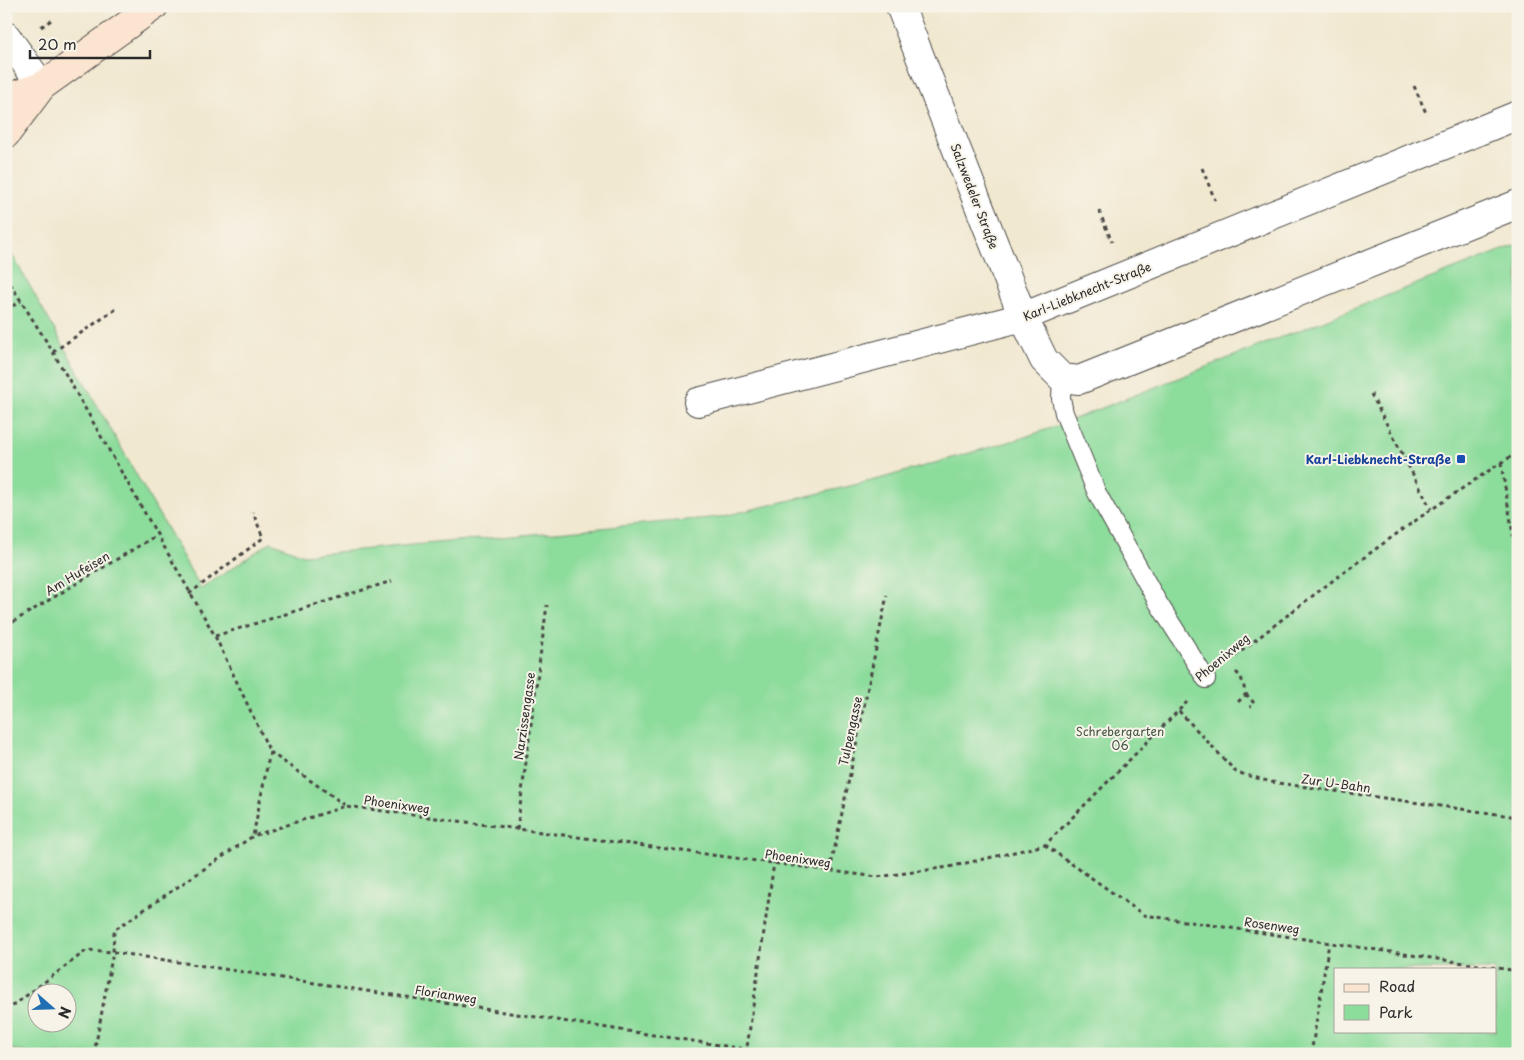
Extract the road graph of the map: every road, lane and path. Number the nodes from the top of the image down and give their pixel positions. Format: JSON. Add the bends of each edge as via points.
{"nodes":[{"id":1,"x":154,"y":6,"type":"edge"},
{"id":2,"x":900,"y":6,"type":"edge"},
{"id":3,"x":6,"y":36,"type":"edge"},
{"id":4,"x":42,"y":86,"type":"junction"},
{"id":5,"x":1414,"y":86,"type":"dead end"},
{"id":6,"x":6,"y":98,"type":"edge"},
{"id":7,"x":1518,"y":115,"type":"edge"},
{"id":8,"x":1430,"y":121,"type":"dead end"},
{"id":9,"x":6,"y":134,"type":"edge"},
{"id":10,"x":1202,"y":168,"type":"dead end"},
{"id":11,"x":1518,"y":204,"type":"edge"},
{"id":12,"x":1218,"y":206,"type":"dead end"},
{"id":13,"x":1099,"y":211,"type":"dead end"},
{"id":14,"x":1114,"y":248,"type":"dead end"},
{"id":15,"x":6,"y":277,"type":"edge"},
{"id":16,"x":21,"y":301,"type":"junction"},
{"id":17,"x":116,"y":309,"type":"dead end"},
{"id":18,"x":6,"y":310,"type":"edge"},
{"id":19,"x":1023,"y":317,"type":"junction"},
{"id":20,"x":53,"y":352,"type":"junction"},
{"id":21,"x":1062,"y":378,"type":"junction"},
{"id":22,"x":1371,"y":394,"type":"dead end"},
{"id":23,"x":698,"y":402,"type":"dead end"},
{"id":24,"x":1518,"y":452,"type":"edge"},
{"id":25,"x":1500,"y":463,"type":"junction"},
{"id":26,"x":1431,"y":509,"type":"junction"},
{"id":27,"x":253,"y":512,"type":"dead end"},
{"id":28,"x":157,"y":535,"type":"junction"},
{"id":29,"x":1518,"y":564,"type":"edge"},
{"id":30,"x":392,"y":581,"type":"dead end"},
{"id":31,"x":189,"y":594,"type":"junction"},
{"id":32,"x":887,"y":595,"type":"dead end"},
{"id":33,"x":547,"y":605,"type":"dead end"},
{"id":34,"x":6,"y":626,"type":"edge"},
{"id":35,"x":215,"y":636,"type":"junction"},
{"id":36,"x":1206,"y":679,"type":"joint"},
{"id":37,"x":1246,"y":694,"type":"junction"},
{"id":38,"x":1238,"y":702,"type":"dead end"},
{"id":39,"x":1250,"y":707,"type":"dead end"},
{"id":40,"x":1179,"y":711,"type":"junction"},
{"id":41,"x":270,"y":752,"type":"junction"},
{"id":42,"x":346,"y":806,"type":"junction"},
{"id":43,"x":1518,"y":818,"type":"edge"},
{"id":44,"x":517,"y":829,"type":"junction"},
{"id":45,"x":253,"y":836,"type":"junction"},
{"id":46,"x":1045,"y":845,"type":"junction"},
{"id":47,"x":774,"y":863,"type":"junction"},
{"id":48,"x":830,"y":871,"type":"junction"},
{"id":49,"x":1329,"y":943,"type":"junction"},
{"id":50,"x":113,"y":952,"type":"junction"},
{"id":51,"x":1492,"y":968,"type":"edge"},
{"id":52,"x":1496,"y":969,"type":"edge"},
{"id":53,"x":1518,"y":972,"type":"edge"},
{"id":54,"x":6,"y":1011,"type":"edge"},
{"id":55,"x":747,"y":1049,"type":"junction"},
{"id":56,"x":94,"y":1054,"type":"edge"},
{"id":57,"x":746,"y":1054,"type":"edge"},
{"id":58,"x":777,"y":1054,"type":"edge"},
{"id":59,"x":1311,"y":1054,"type":"edge"}],
"edges":[{"from":1,"to":4,"type":"main road"},
{"from":2,"to":19,"type":"street","name":"Salzwedeler Straße"},
{"from":3,"to":4,"type":"street"},
{"from":4,"to":6,"type":"main road"},
{"from":4,"to":9,"type":"main road"},
{"from":5,"to":8,"type":"path"},
{"from":7,"to":19,"type":"street","name":"Karl-Liebknecht-Straße"},
{"from":10,"to":12,"type":"path"},
{"from":11,"to":21,"type":"street","via":[[1079,380]]},
{"from":13,"to":14,"type":"path"},
{"from":15,"to":16,"type":"path"},
{"from":16,"to":18,"type":"path"},
{"from":16,"to":20,"type":"path"},
{"from":17,"to":20,"type":"path"},
{"from":19,"to":21,"type":"street","name":"Salzwedeler Straße","via":[[1044,360]]},
{"from":19,"to":23,"type":"street","name":"Karl-Liebknecht-Straße"},
{"from":20,"to":28,"type":"path"},
{"from":21,"to":36,"type":"lane","via":[[1060,398],[1064,414],[1101,490]]},
{"from":22,"to":26,"type":"path"},
{"from":24,"to":25,"type":"path","name":"Phoenixweg"},
{"from":25,"to":26,"type":"path","name":"Phoenixweg"},
{"from":25,"to":29,"type":"path"},
{"from":26,"to":37,"type":"path","name":"Phoenixweg","via":[[1316,591],[1228,662],[1241,677]]},
{"from":27,"to":31,"type":"path","via":[[264,538]]},
{"from":28,"to":31,"type":"path"},
{"from":28,"to":34,"type":"path","name":"Am Hufeisen"},
{"from":30,"to":35,"type":"path"},
{"from":31,"to":35,"type":"path"},
{"from":32,"to":48,"type":"path","name":"Tulpengasse"},
{"from":33,"to":44,"type":"path","name":"Narzissengasse"},
{"from":35,"to":41,"type":"path"},
{"from":36,"to":40,"type":"path","name":"Phoenixweg"},
{"from":37,"to":38,"type":"path"},
{"from":37,"to":39,"type":"path","via":[[1254,703]]},
{"from":40,"to":43,"type":"path","name":"Zur U-Bahn","via":[[1236,772],[1270,782]]},
{"from":40,"to":46,"type":"path","name":"Phoenixweg"},
{"from":41,"to":42,"type":"path"},
{"from":41,"to":45,"type":"path"},
{"from":42,"to":44,"type":"path","name":"Phoenixweg"},
{"from":42,"to":45,"type":"path","name":"Phoenixweg"},
{"from":44,"to":47,"type":"path","name":"Phoenixweg"},
{"from":45,"to":50,"type":"path","name":"Phoenixweg","via":[[114,930]]},
{"from":46,"to":48,"type":"path","name":"Phoenixweg","via":[[949,868],[877,877]]},
{"from":46,"to":49,"type":"path","name":"Rosenweg","via":[[1144,915]]},
{"from":47,"to":48,"type":"path","name":"Phoenixweg"},
{"from":47,"to":55,"type":"path"},
{"from":49,"to":51,"type":"path","name":"Rosenweg"},
{"from":49,"to":59,"type":"path"},
{"from":50,"to":54,"type":"path","via":[[87,950]]},
{"from":50,"to":55,"type":"path","name":"Florianweg"},
{"from":50,"to":56,"type":"path"},
{"from":52,"to":53,"type":"path","name":"Rosenweg"},
{"from":55,"to":57,"type":"path"},
{"from":55,"to":58,"type":"path","name":"Florianweg"}]}
